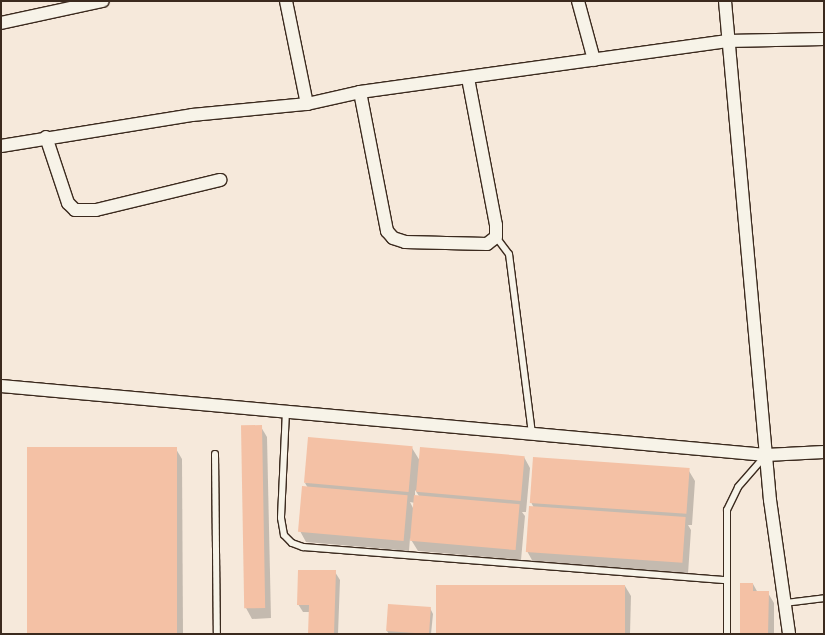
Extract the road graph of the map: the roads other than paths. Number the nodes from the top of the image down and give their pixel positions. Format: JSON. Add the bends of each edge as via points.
{"nodes":[{"id":1,"x":103,"y":1,"type":"edge"},
{"id":2,"x":286,"y":1,"type":"edge"},
{"id":3,"x":578,"y":1,"type":"edge"},
{"id":4,"x":725,"y":1,"type":"edge"},
{"id":5,"x":1,"y":23,"type":"edge"},
{"id":6,"x":824,"y":39,"type":"edge"},
{"id":7,"x":728,"y":41,"type":"junction"},
{"id":8,"x":594,"y":60,"type":"junction"},
{"id":9,"x":468,"y":78,"type":"junction"},
{"id":10,"x":360,"y":92,"type":"junction"},
{"id":11,"x":307,"y":104,"type":"junction"},
{"id":12,"x":46,"y":137,"type":"junction"},
{"id":13,"x":1,"y":146,"type":"edge"},
{"id":14,"x":220,"y":180,"type":"dead end"},
{"id":15,"x":496,"y":237,"type":"junction"},
{"id":16,"x":1,"y":386,"type":"edge"},
{"id":17,"x":286,"y":411,"type":"junction"},
{"id":18,"x":532,"y":434,"type":"junction"},
{"id":19,"x":824,"y":452,"type":"edge"},
{"id":20,"x":215,"y":454,"type":"dead end"},
{"id":21,"x":766,"y":455,"type":"junction"},
{"id":22,"x":727,"y":580,"type":"junction"},
{"id":23,"x":824,"y":598,"type":"edge"},
{"id":24,"x":785,"y":603,"type":"junction"},
{"id":25,"x":218,"y":634,"type":"edge"},
{"id":26,"x":726,"y":634,"type":"edge"},
{"id":27,"x":789,"y":634,"type":"edge"}],
"edges":[{"from":1,"to":5,"type":"street"},
{"from":2,"to":11,"type":"street"},
{"from":3,"to":8,"type":"street"},
{"from":4,"to":7,"type":"street"},
{"from":6,"to":7,"type":"street"},
{"from":7,"to":8,"type":"street"},
{"from":7,"to":21,"type":"street"},
{"from":8,"to":9,"type":"street"},
{"from":9,"to":10,"type":"street"},
{"from":9,"to":15,"type":"street"},
{"from":10,"to":11,"type":"street"},
{"from":10,"to":15,"type":"street","via":[[387,231],[393,238],[405,242],[487,244]]},
{"from":11,"to":12,"type":"street","via":[[192,115]]},
{"from":12,"to":13,"type":"street"},
{"from":12,"to":14,"type":"street","via":[[68,203],[75,210],[96,210]]},
{"from":15,"to":18,"type":"lane","via":[[509,254]]},
{"from":16,"to":17,"type":"street"},
{"from":17,"to":18,"type":"street"},
{"from":17,"to":22,"type":"lane","via":[[281,518],[284,535],[292,543],[303,547]]},
{"from":18,"to":21,"type":"street"},
{"from":19,"to":21,"type":"street"},
{"from":20,"to":25,"type":"lane"},
{"from":21,"to":22,"type":"lane","via":[[738,487],[727,510]]},
{"from":21,"to":24,"type":"street"},
{"from":22,"to":26,"type":"lane"},
{"from":23,"to":24,"type":"lane"},
{"from":24,"to":27,"type":"street"}]}
